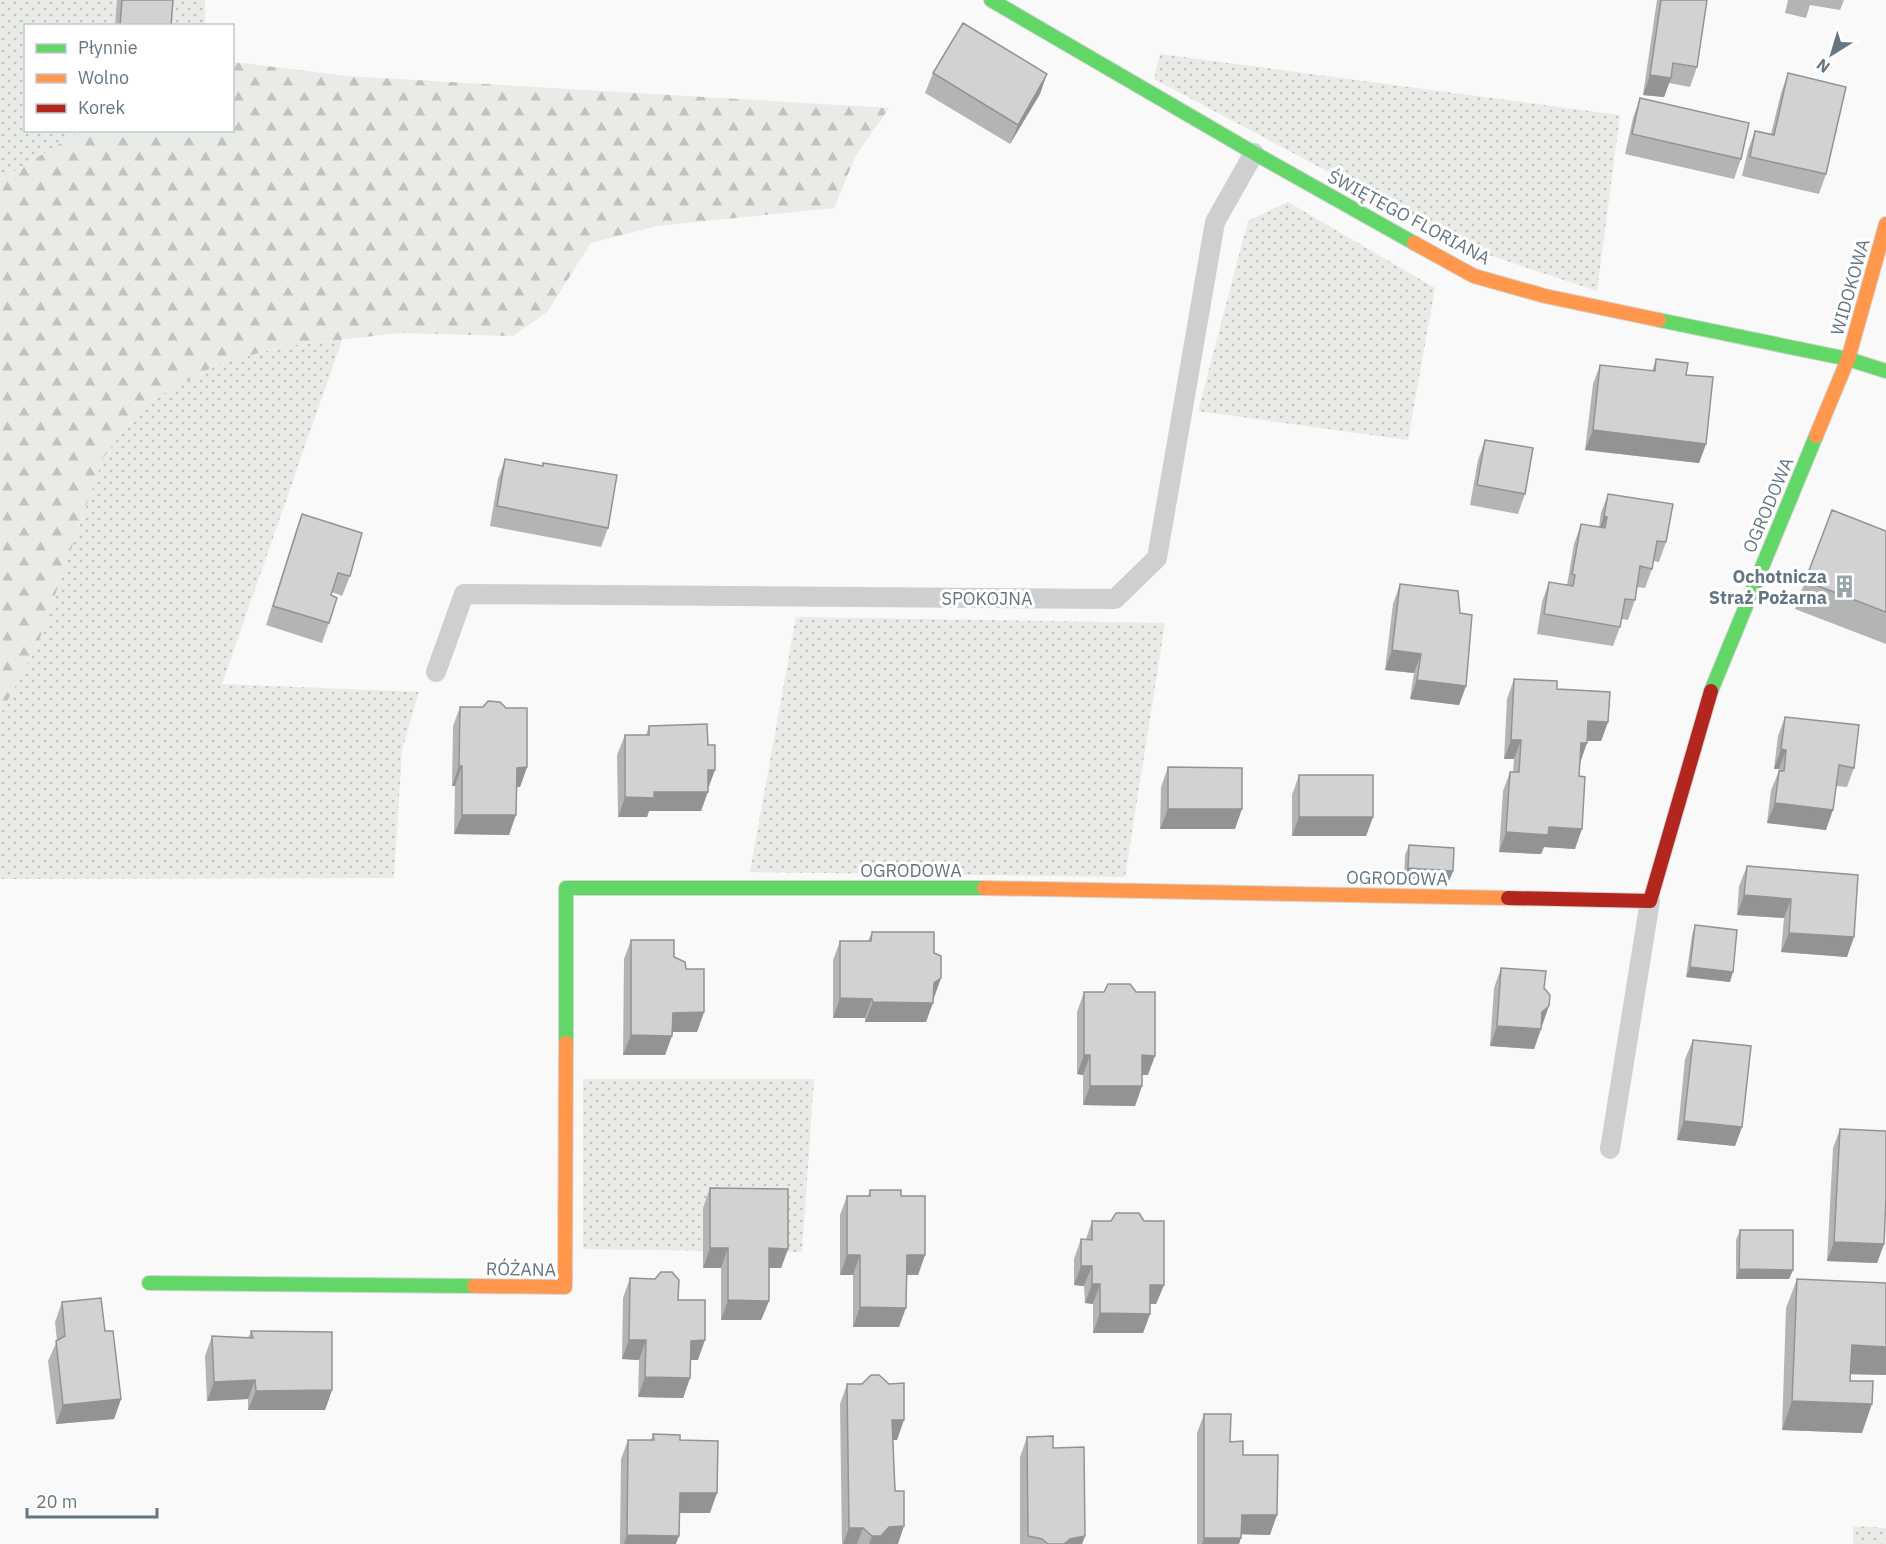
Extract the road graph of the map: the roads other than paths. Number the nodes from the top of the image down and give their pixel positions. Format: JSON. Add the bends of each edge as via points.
{"nodes":[{"id":1,"x":991,"y":0,"type":"edge"},
{"id":2,"x":1254,"y":153,"type":"junction"},
{"id":3,"x":1886,"y":224,"type":"edge"},
{"id":4,"x":1848,"y":360,"type":"junction"},
{"id":5,"x":1886,"y":371,"type":"edge"},
{"id":6,"x":436,"y":672,"type":"dead end"},
{"id":7,"x":567,"y":888,"type":"joint"},
{"id":8,"x":1650,"y":901,"type":"junction"},
{"id":9,"x":1610,"y":1149,"type":"dead end"},
{"id":10,"x":149,"y":1282,"type":"dead end"}],
"edges":[{"from":1,"to":2,"type":"street","name":"ŚWIĘTEGO FLORIANA"},
{"from":2,"to":4,"type":"street","name":"ŚWIĘTEGO FLORIANA","via":[[1474,276],[1545,296]]},
{"from":2,"to":6,"type":"lane","name":"SPOKOJNA","via":[[1215,222],[1157,558],[1114,599],[464,594]]},
{"from":3,"to":4,"type":"street","name":"WIDOKOWA"},
{"from":4,"to":5,"type":"street","name":"ŚWIĘTEGO FLORIANA"},
{"from":4,"to":8,"type":"street","name":"OGRODOWA","via":[[1714,681]]},
{"from":7,"to":8,"type":"street","name":"OGRODOWA","via":[[1020,888]]},
{"from":7,"to":10,"type":"street","name":"RÓŻANA","via":[[565,1287]]},
{"from":8,"to":9,"type":"lane"}]}
